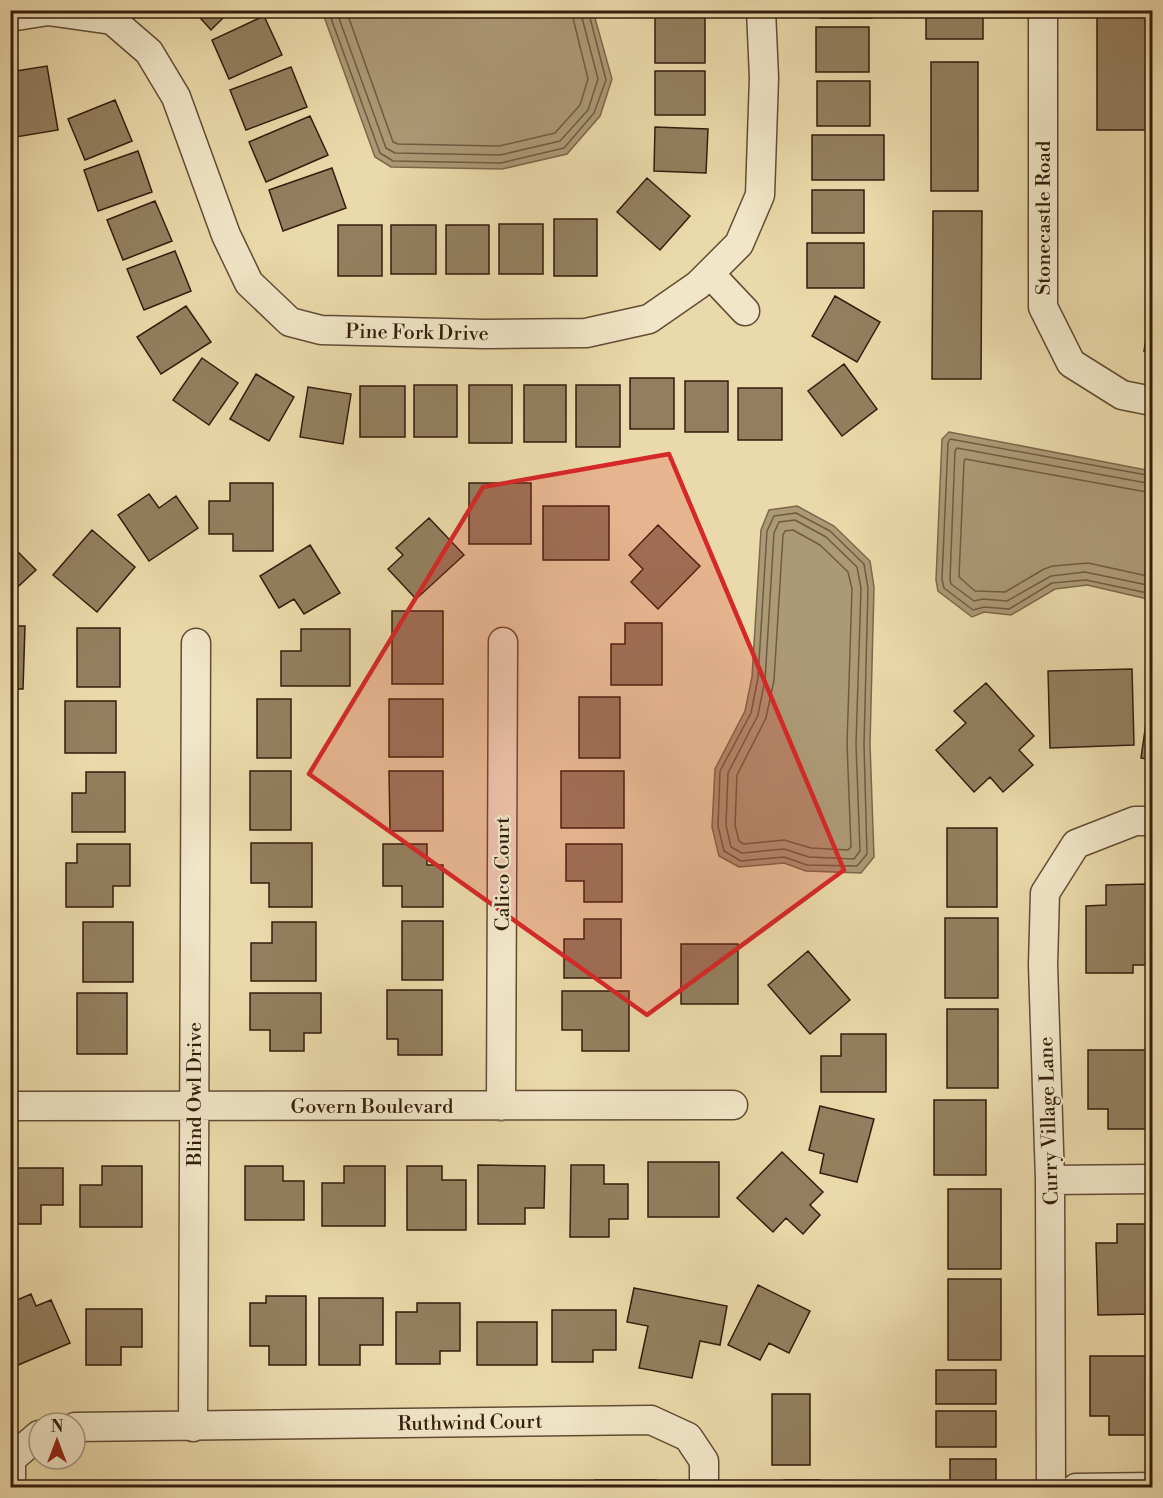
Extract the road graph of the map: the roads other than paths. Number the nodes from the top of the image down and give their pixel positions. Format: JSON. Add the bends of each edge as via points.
{"nodes":[{"id":1,"x":761,"y":10,"type":"edge"},
{"id":2,"x":1043,"y":10,"type":"edge"},
{"id":3,"x":10,"y":16,"type":"edge"},
{"id":4,"x":711,"y":275,"type":"junction"},
{"id":5,"x":745,"y":311,"type":"dead end"},
{"id":6,"x":1152,"y":401,"type":"edge"},
{"id":7,"x":503,"y":642,"type":"dead end"},
{"id":8,"x":196,"y":643,"type":"dead end"},
{"id":9,"x":1152,"y":821,"type":"edge"},
{"id":10,"x":10,"y":1106,"type":"edge"},
{"id":11,"x":194,"y":1106,"type":"junction"},
{"id":12,"x":501,"y":1106,"type":"junction"},
{"id":13,"x":733,"y":1106,"type":"dead end"},
{"id":14,"x":1152,"y":1179,"type":"edge"},
{"id":15,"x":1050,"y":1180,"type":"junction"},
{"id":16,"x":87,"y":1427,"type":"edge"},
{"id":17,"x":193,"y":1427,"type":"junction"},
{"id":18,"x":27,"y":1445,"type":"edge"},
{"id":19,"x":1152,"y":1487,"type":"edge"},
{"id":20,"x":11,"y":1488,"type":"edge"},
{"id":21,"x":704,"y":1488,"type":"edge"},
{"id":22,"x":1051,"y":1488,"type":"edge"},
{"id":23,"x":1076,"y":1488,"type":"edge"}],
"edges":[{"from":1,"to":4,"type":"street","name":"Pine Fork Drive","via":[[764,78],[760,195],[739,244]]},
{"from":2,"to":6,"type":"street","name":"Stonecastle Road","via":[[1043,307],[1071,363],[1122,395]]},
{"from":3,"to":4,"type":"street","name":"Pine Fork Drive","via":[[48,11],[112,20],[148,52],[176,97],[226,236],[249,282],[290,322],[321,330],[586,333],[649,319]]},
{"from":4,"to":5,"type":"street"},
{"from":7,"to":12,"type":"street","name":"Calico Court"},
{"from":8,"to":11,"type":"street","name":"Blind Owl Drive"},
{"from":9,"to":15,"type":"street","name":"Curry Village Lane","via":[[1135,821],[1076,844],[1045,893],[1043,965]]},
{"from":10,"to":11,"type":"street","name":"Govern Boulevard"},
{"from":11,"to":12,"type":"street","name":"Govern Boulevard"},
{"from":11,"to":17,"type":"street","name":"Blind Owl Drive"},
{"from":12,"to":13,"type":"street","name":"Govern Boulevard"},
{"from":14,"to":15,"type":"street"},
{"from":15,"to":22,"type":"street","name":"Curry Village Lane"},
{"from":16,"to":17,"type":"street"},
{"from":17,"to":21,"type":"street","name":"Ruthwind Court","via":[[651,1420],[688,1437],[704,1461]]},
{"from":18,"to":20,"type":"street","via":[[11,1459]]},
{"from":19,"to":23,"type":"street"}]}
